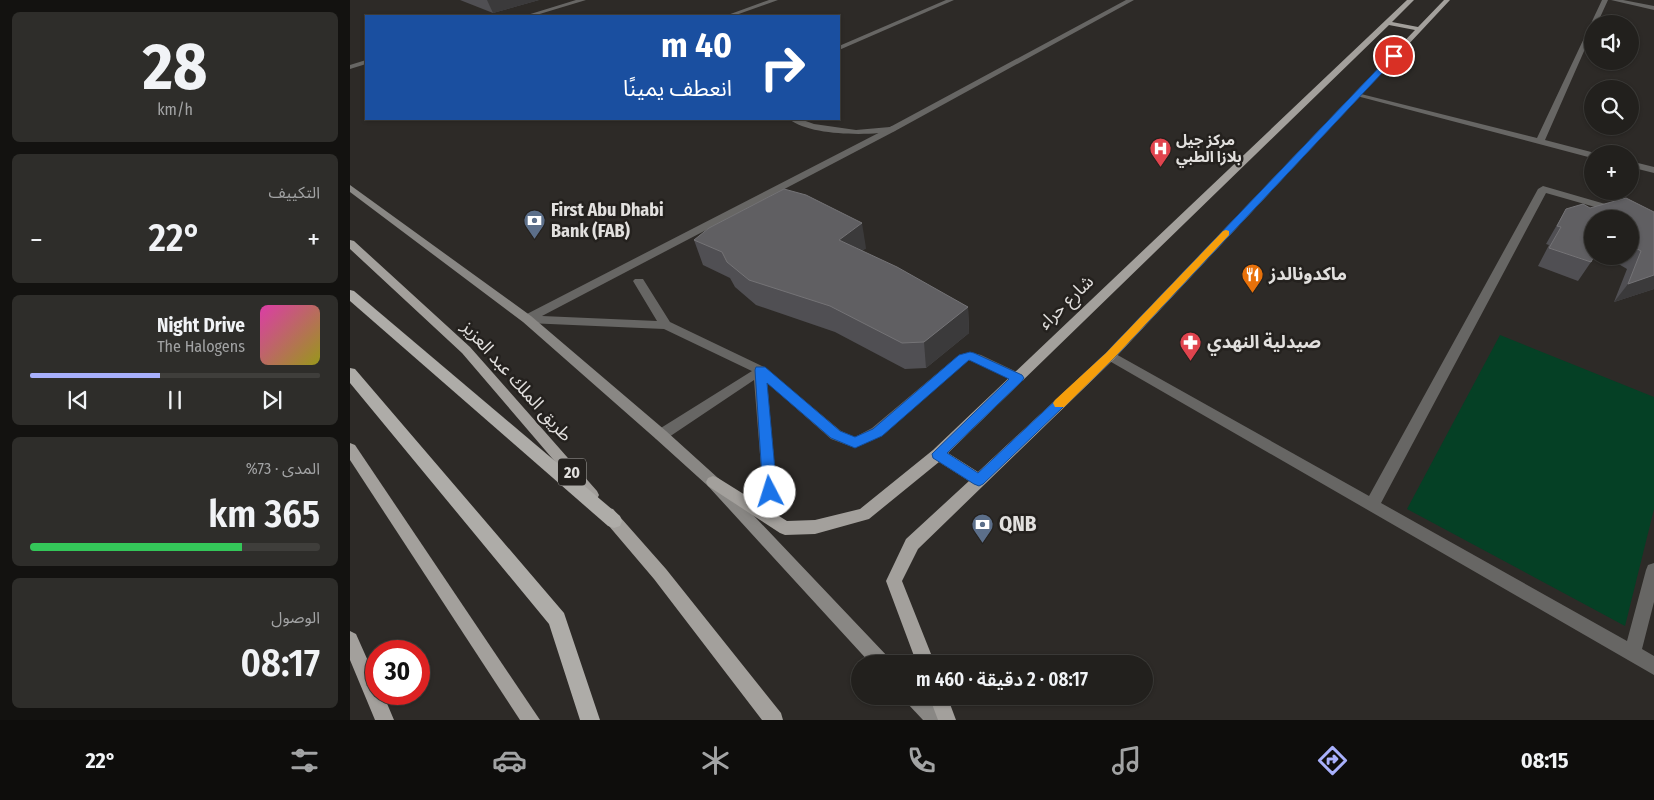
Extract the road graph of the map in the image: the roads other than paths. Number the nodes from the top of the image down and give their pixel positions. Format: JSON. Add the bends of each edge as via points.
{"nodes":[{"id":1,"x":583,"y":0,"type":"edge"},
{"id":2,"x":775,"y":0,"type":"edge"},
{"id":3,"x":951,"y":0,"type":"edge"},
{"id":4,"x":1131,"y":0,"type":"edge"},
{"id":5,"x":1411,"y":0,"type":"edge"},
{"id":6,"x":1447,"y":0,"type":"edge"},
{"id":7,"x":1605,"y":0,"type":"edge"},
{"id":8,"x":1614,"y":0,"type":"edge"},
{"id":9,"x":1654,"y":8,"type":"edge"},
{"id":10,"x":530,"y":15,"type":"edge"},
{"id":11,"x":731,"y":15,"type":"edge"},
{"id":12,"x":1598,"y":15,"type":"edge"},
{"id":13,"x":1388,"y":23,"type":"junction"},
{"id":14,"x":1420,"y":29,"type":"junction"},
{"id":15,"x":1584,"y":45,"type":"edge"},
{"id":16,"x":840,"y":48,"type":"edge"},
{"id":17,"x":365,"y":62,"type":"edge"},
{"id":18,"x":350,"y":67,"type":"edge"},
{"id":19,"x":1357,"y":95,"type":"junction"},
{"id":20,"x":796,"y":120,"type":"edge"},
{"id":21,"x":892,"y":128,"type":"junction"},
{"id":22,"x":1540,"y":142,"type":"junction"},
{"id":23,"x":1584,"y":153,"type":"edge"},
{"id":24,"x":1639,"y":166,"type":"edge"},
{"id":25,"x":1654,"y":170,"type":"edge"},
{"id":26,"x":350,"y":188,"type":"edge"},
{"id":27,"x":1616,"y":210,"type":"edge"},
{"id":28,"x":350,"y":243,"type":"edge"},
{"id":29,"x":639,"y":281,"type":"dead end"},
{"id":30,"x":350,"y":294,"type":"edge"},
{"id":31,"x":527,"y":319,"type":"junction"},
{"id":32,"x":666,"y":324,"type":"junction"},
{"id":33,"x":1110,"y":356,"type":"junction"},
{"id":34,"x":760,"y":370,"type":"junction"},
{"id":35,"x":350,"y":373,"type":"edge"},
{"id":36,"x":1018,"y":378,"type":"junction"},
{"id":37,"x":661,"y":435,"type":"junction"},
{"id":38,"x":350,"y":449,"type":"edge"},
{"id":39,"x":938,"y":454,"type":"junction"},
{"id":40,"x":979,"y":480,"type":"junction"},
{"id":41,"x":713,"y":482,"type":"junction"},
{"id":42,"x":770,"y":492,"type":"dead end"},
{"id":43,"x":1372,"y":505,"type":"junction"},
{"id":44,"x":614,"y":521,"type":"junction"},
{"id":45,"x":1654,"y":570,"type":"edge"},
{"id":46,"x":350,"y":640,"type":"edge"},
{"id":47,"x":1632,"y":654,"type":"junction"},
{"id":48,"x":875,"y":655,"type":"edge"},
{"id":49,"x":923,"y":655,"type":"edge"},
{"id":50,"x":1654,"y":666,"type":"edge"},
{"id":51,"x":922,"y":705,"type":"edge"},
{"id":52,"x":941,"y":705,"type":"edge"},
{"id":53,"x":385,"y":720,"type":"edge"},
{"id":54,"x":531,"y":720,"type":"edge"},
{"id":55,"x":590,"y":720,"type":"edge"},
{"id":56,"x":774,"y":720,"type":"edge"},
{"id":57,"x":936,"y":720,"type":"edge"},
{"id":58,"x":947,"y":720,"type":"edge"}],
"edges":[{"from":1,"to":10,"type":"street"},
{"from":2,"to":11,"type":"street"},
{"from":3,"to":16,"type":"street"},
{"from":4,"to":21,"type":"street"},
{"from":5,"to":13,"type":"main road","name":"شارع حراء"},
{"from":6,"to":14,"type":"main road"},
{"from":7,"to":12,"type":"street"},
{"from":8,"to":9,"type":"street"},
{"from":13,"to":14,"type":"main road"},
{"from":13,"to":36,"type":"main road","name":"شارع حراء"},
{"from":14,"to":19,"type":"main road"},
{"from":15,"to":22,"type":"street"},
{"from":17,"to":18,"type":"street"},
{"from":19,"to":22,"type":"street"},
{"from":19,"to":33,"type":"main road"},
{"from":20,"to":21,"type":"street","via":[[856,133]]},
{"from":21,"to":31,"type":"street"},
{"from":22,"to":23,"type":"street"},
{"from":24,"to":25,"type":"street"},
{"from":26,"to":31,"type":"main road"},
{"from":27,"to":43,"type":"street","via":[[1543,189]]},
{"from":28,"to":44,"type":"main road","name":"طريق الملك عبد العزيز","number":"20","via":[[466,350]]},
{"from":29,"to":32,"type":"street"},
{"from":30,"to":44,"type":"highway"},
{"from":31,"to":32,"type":"street"},
{"from":31,"to":37,"type":"main road"},
{"from":32,"to":34,"type":"street"},
{"from":33,"to":40,"type":"main road"},
{"from":33,"to":43,"type":"street"},
{"from":34,"to":36,"type":"street","via":[[836,435],[855,443],[877,432],[963,358],[977,358]]},
{"from":34,"to":37,"type":"street"},
{"from":34,"to":42,"type":"street"},
{"from":35,"to":55,"type":"highway","via":[[557,619]]},
{"from":36,"to":39,"type":"main road","name":"شارع حراء"},
{"from":37,"to":41,"type":"main road"},
{"from":38,"to":54,"type":"main road"},
{"from":39,"to":40,"type":"main road"},
{"from":39,"to":41,"type":"main road","name":"شارع حراء","via":[[864,514],[815,527],[785,528]]},
{"from":40,"to":49,"type":"main road","via":[[912,544],[894,581]]},
{"from":41,"to":48,"type":"main road"},
{"from":43,"to":47,"type":"street"},
{"from":44,"to":56,"type":"main road","name":"طريق الملك عبد العزيز","number":"20","via":[[660,574]]},
{"from":45,"to":47,"type":"street"},
{"from":46,"to":53,"type":"main road"},
{"from":47,"to":50,"type":"street"},
{"from":51,"to":57,"type":"main road"},
{"from":52,"to":58,"type":"main road"}]}
